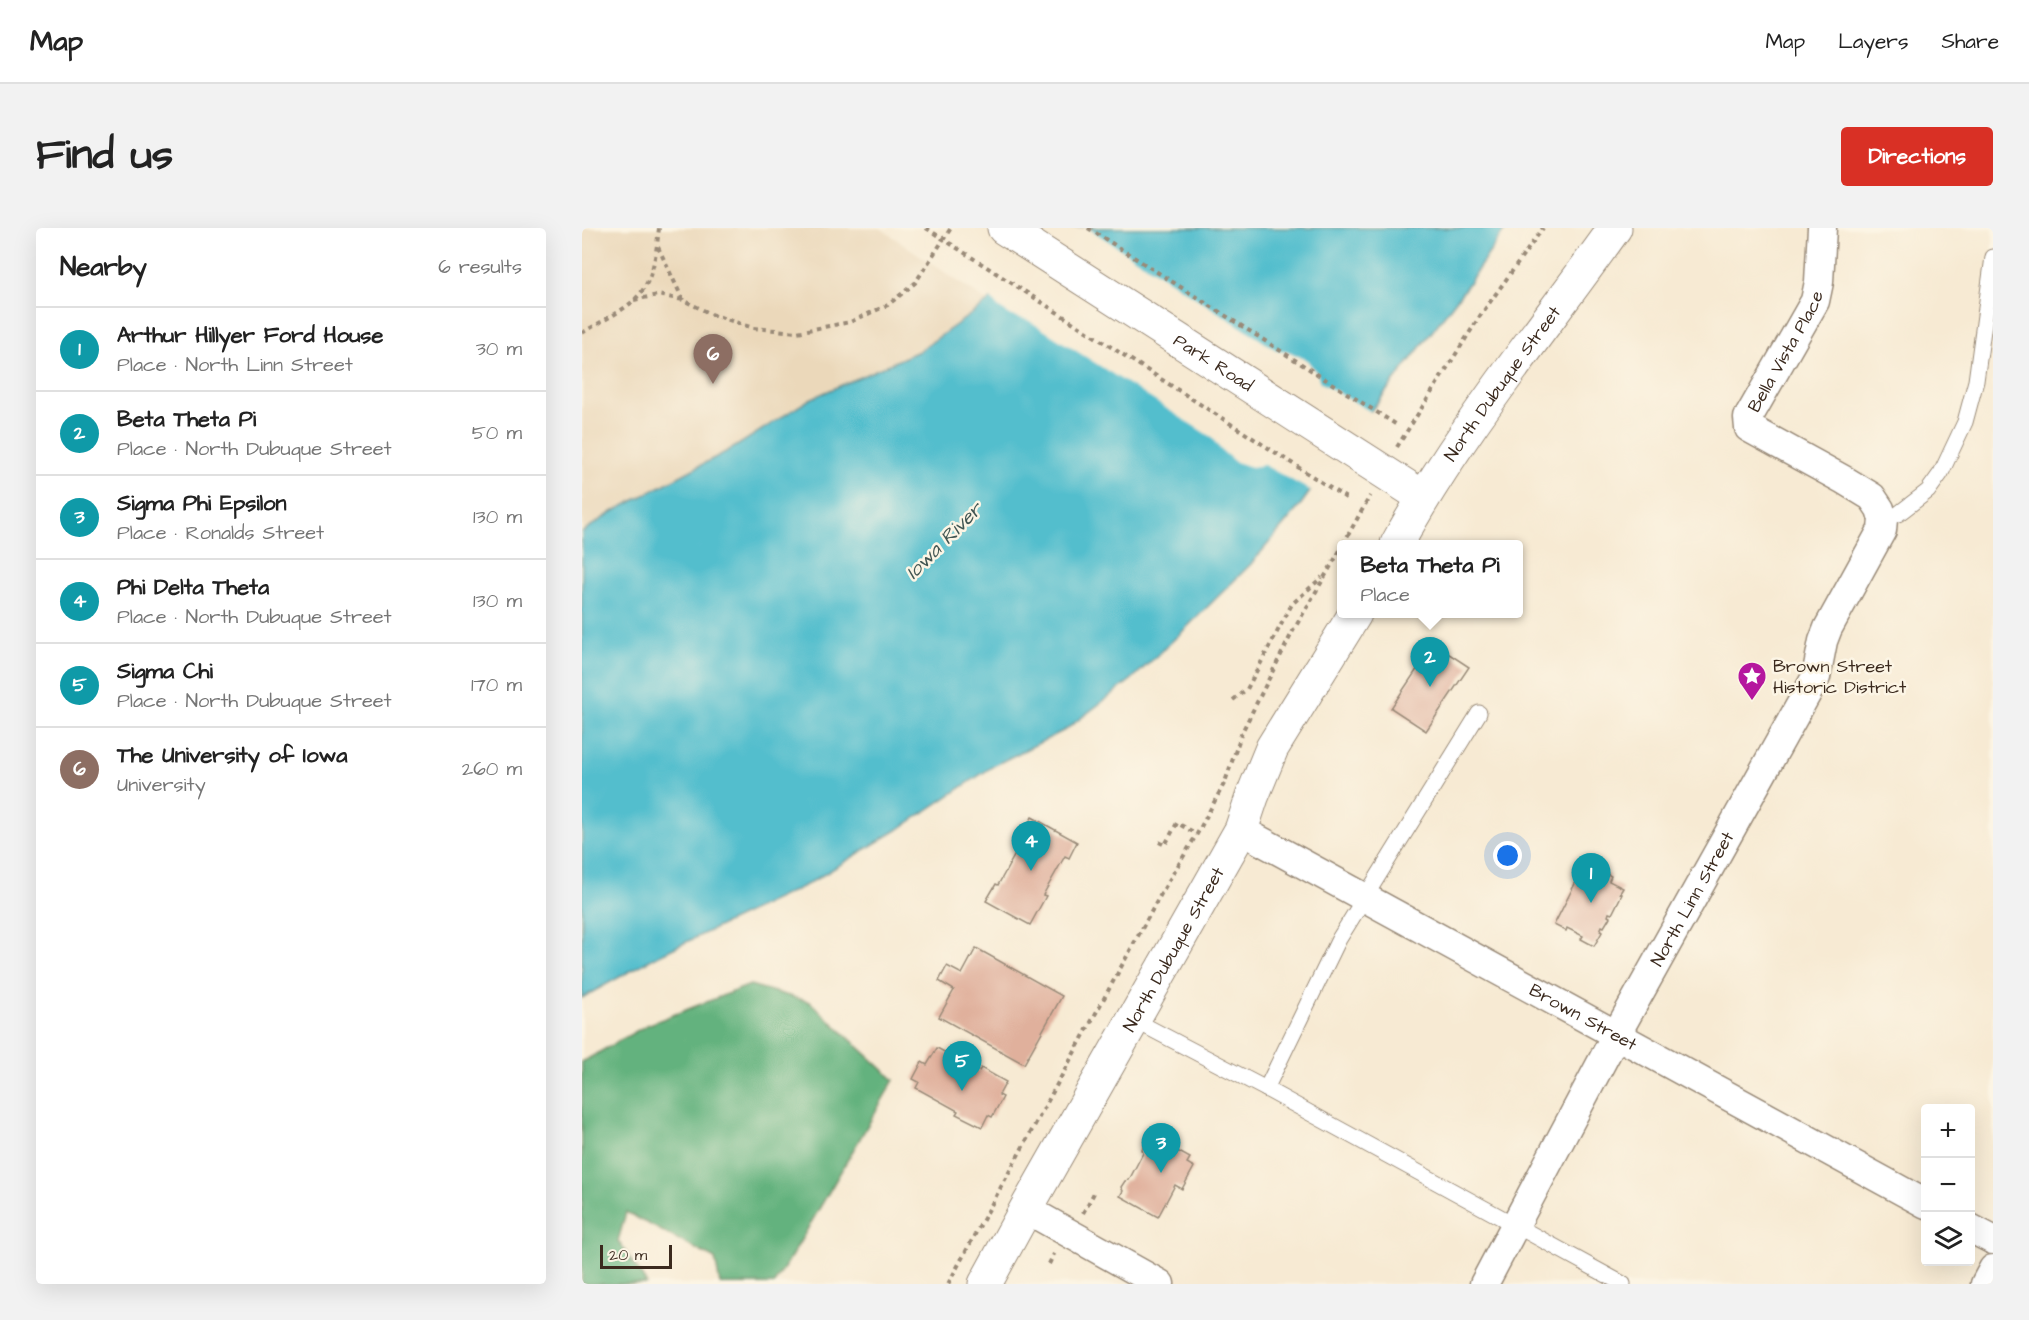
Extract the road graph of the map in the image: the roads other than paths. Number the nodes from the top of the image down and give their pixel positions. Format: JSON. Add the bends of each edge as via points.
{"nodes":[{"id":1,"x":1004,"y":228,"type":"edge"},
{"id":2,"x":1615,"y":228,"type":"edge"},
{"id":3,"x":1822,"y":228,"type":"edge"},
{"id":4,"x":1993,"y":257,"type":"edge"},
{"id":5,"x":1423,"y":497,"type":"junction"},
{"id":6,"x":1881,"y":514,"type":"junction"},
{"id":7,"x":1399,"y":540,"type":"edge"},
{"id":8,"x":1353,"y":618,"type":"edge"},
{"id":9,"x":1479,"y":713,"type":"dead end"},
{"id":10,"x":1241,"y":830,"type":"junction"},
{"id":11,"x":1364,"y":898,"type":"junction"},
{"id":12,"x":1134,"y":1020,"type":"junction"},
{"id":13,"x":1616,"y":1035,"type":"junction"},
{"id":14,"x":1266,"y":1089,"type":"junction"},
{"id":15,"x":1921,"y":1201,"type":"edge"},
{"id":16,"x":1026,"y":1209,"type":"junction"},
{"id":17,"x":1514,"y":1225,"type":"junction"},
{"id":18,"x":1975,"y":1230,"type":"edge"},
{"id":19,"x":1993,"y":1240,"type":"edge"},
{"id":20,"x":1993,"y":1269,"type":"edge"},
{"id":21,"x":1154,"y":1282,"type":"edge"},
{"id":22,"x":985,"y":1284,"type":"edge"},
{"id":23,"x":1484,"y":1284,"type":"edge"},
{"id":24,"x":1623,"y":1284,"type":"edge"},
{"id":25,"x":1985,"y":1284,"type":"edge"}],
"edges":[{"from":1,"to":5,"type":"main road","name":"Park Road"},
{"from":2,"to":5,"type":"main road","name":"North Dubuque Street"},
{"from":3,"to":6,"type":"street","name":"Bella Vista Place","via":[[1820,282],[1815,301],[1748,418],[1749,428],[1872,497]]},
{"from":4,"to":6,"type":"lane","via":[[1976,381],[1965,422],[1928,491],[1898,513]]},
{"from":5,"to":7,"type":"main road","name":"North Dubuque Street"},
{"from":6,"to":13,"type":"street","name":"North Linn Street","via":[[1882,530],[1828,628],[1816,677]]},
{"from":8,"to":10,"type":"main road","name":"North Dubuque Street","via":[[1272,748]]},
{"from":9,"to":11,"type":"lane"},
{"from":10,"to":11,"type":"street","name":"Brown Street"},
{"from":10,"to":12,"type":"main road","name":"North Dubuque Street"},
{"from":11,"to":13,"type":"street","name":"Brown Street"},
{"from":11,"to":14,"type":"lane","via":[[1339,939]]},
{"from":12,"to":14,"type":"lane"},
{"from":12,"to":16,"type":"main road","name":"North Dubuque Street"},
{"from":13,"to":15,"type":"street","name":"Brown Street"},
{"from":13,"to":17,"type":"street","name":"North Linn Street"},
{"from":14,"to":17,"type":"lane"},
{"from":16,"to":21,"type":"street"},
{"from":16,"to":22,"type":"main road","name":"North Dubuque Street"},
{"from":17,"to":23,"type":"street","name":"North Linn Street"},
{"from":17,"to":24,"type":"lane"},
{"from":18,"to":19,"type":"street"},
{"from":20,"to":25,"type":"street"}]}
